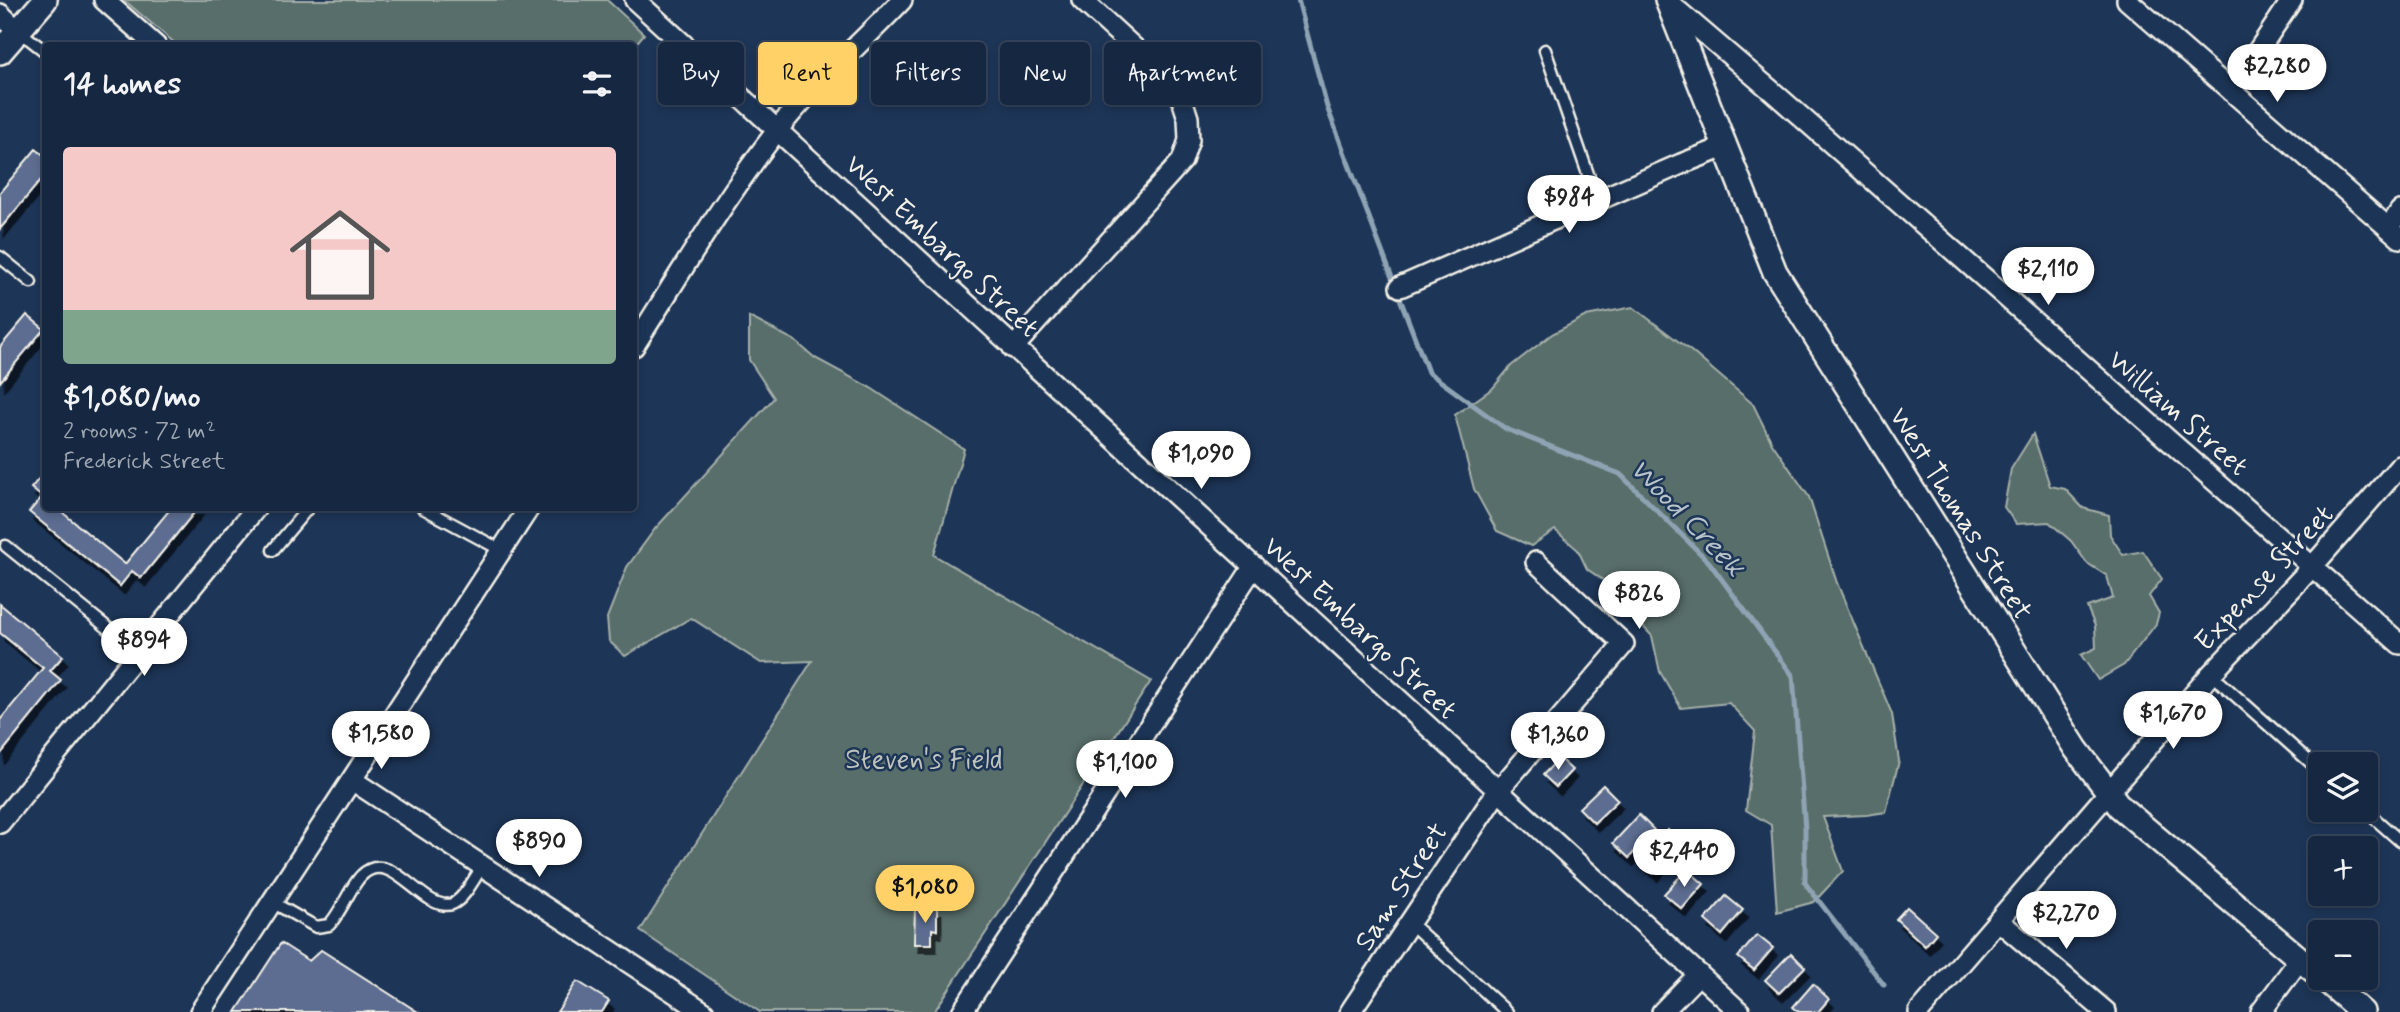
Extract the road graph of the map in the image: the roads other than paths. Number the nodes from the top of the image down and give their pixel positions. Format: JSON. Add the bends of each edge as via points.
{"nodes":[{"id":1,"x":45,"y":0,"type":"edge"},
{"id":2,"x":104,"y":0,"type":"edge"},
{"id":3,"x":635,"y":0,"type":"edge"},
{"id":4,"x":902,"y":0,"type":"edge"},
{"id":5,"x":1082,"y":0,"type":"edge"},
{"id":6,"x":2127,"y":0,"type":"edge"},
{"id":7,"x":2291,"y":0,"type":"edge"},
{"id":8,"x":1667,"y":1,"type":"edge"},
{"id":9,"x":0,"y":14,"type":"edge"},
{"id":10,"x":18,"y":31,"type":"junction"},
{"id":11,"x":151,"y":42,"type":"edge"},
{"id":12,"x":42,"y":49,"type":"edge"},
{"id":13,"x":1545,"y":50,"type":"dead end"},
{"id":14,"x":0,"y":52,"type":"edge"},
{"id":15,"x":2231,"y":91,"type":"junction"},
{"id":16,"x":777,"y":131,"type":"junction"},
{"id":17,"x":1724,"y":147,"type":"junction"},
{"id":18,"x":1597,"y":200,"type":"junction"},
{"id":19,"x":2400,"y":211,"type":"edge"},
{"id":20,"x":2394,"y":233,"type":"edge"},
{"id":21,"x":0,"y":257,"type":"edge"},
{"id":22,"x":31,"y":282,"type":"dead end"},
{"id":23,"x":1400,"y":287,"type":"dead end"},
{"id":24,"x":637,"y":341,"type":"edge"},
{"id":25,"x":1013,"y":348,"type":"junction"},
{"id":26,"x":2400,"y":466,"type":"edge"},
{"id":27,"x":254,"y":511,"type":"edge"},
{"id":28,"x":305,"y":511,"type":"edge"},
{"id":29,"x":429,"y":511,"type":"edge"},
{"id":30,"x":526,"y":511,"type":"edge"},
{"id":31,"x":6,"y":546,"type":"dead end"},
{"id":32,"x":273,"y":550,"type":"dead end"},
{"id":33,"x":501,"y":550,"type":"junction"},
{"id":34,"x":1536,"y":562,"type":"dead end"},
{"id":35,"x":1254,"y":566,"type":"junction"},
{"id":36,"x":2312,"y":567,"type":"junction"},
{"id":37,"x":2400,"y":644,"type":"edge"},
{"id":38,"x":138,"y":653,"type":"junction"},
{"id":39,"x":2211,"y":674,"type":"junction"},
{"id":40,"x":2308,"y":760,"type":"edge"},
{"id":41,"x":352,"y":780,"type":"junction"},
{"id":42,"x":1497,"y":792,"type":"junction"},
{"id":43,"x":2109,"y":795,"type":"junction"},
{"id":44,"x":1,"y":821,"type":"edge"},
{"id":45,"x":2378,"y":822,"type":"edge"},
{"id":46,"x":2400,"y":841,"type":"edge"},
{"id":47,"x":483,"y":866,"type":"junction"},
{"id":48,"x":272,"y":902,"type":"junction"},
{"id":49,"x":1999,"y":921,"type":"junction"},
{"id":50,"x":1410,"y":923,"type":"junction"},
{"id":51,"x":2300,"y":959,"type":"junction"},
{"id":52,"x":2308,"y":966,"type":"edge"},
{"id":53,"x":1699,"y":974,"type":"junction"},
{"id":54,"x":2337,"y":990,"type":"edge"},
{"id":55,"x":200,"y":1012,"type":"edge"},
{"id":56,"x":704,"y":1012,"type":"edge"},
{"id":57,"x":962,"y":1012,"type":"edge"},
{"id":58,"x":1350,"y":1012,"type":"edge"},
{"id":59,"x":1507,"y":1012,"type":"edge"},
{"id":60,"x":1662,"y":1012,"type":"edge"},
{"id":61,"x":1740,"y":1012,"type":"edge"},
{"id":62,"x":1919,"y":1012,"type":"edge"},
{"id":63,"x":2106,"y":1012,"type":"edge"},
{"id":64,"x":2261,"y":1012,"type":"edge"},
{"id":65,"x":2362,"y":1012,"type":"edge"}],
"edges":[{"from":1,"to":10,"type":"street"},
{"from":2,"to":11,"type":"street"},
{"from":3,"to":16,"type":"street","name":"West Embargo Street"},
{"from":4,"to":16,"type":"street"},
{"from":5,"to":25,"type":"street","via":[[1181,96],[1189,140],[1182,161]]},
{"from":6,"to":15,"type":"street"},
{"from":7,"to":15,"type":"street"},
{"from":8,"to":17,"type":"street","name":"West Thomas Street"},
{"from":8,"to":36,"type":"street","name":"William Street"},
{"from":9,"to":10,"type":"street"},
{"from":10,"to":12,"type":"lane"},
{"from":10,"to":14,"type":"street"},
{"from":13,"to":18,"type":"lane"},
{"from":15,"to":20,"type":"street"},
{"from":16,"to":24,"type":"street"},
{"from":16,"to":25,"type":"street","name":"West Embargo Street"},
{"from":17,"to":18,"type":"street"},
{"from":17,"to":43,"type":"street","name":"West Thomas Street","via":[[1774,272]]},
{"from":18,"to":23,"type":"street"},
{"from":19,"to":20,"type":"street"},
{"from":21,"to":22,"type":"lane"},
{"from":25,"to":35,"type":"street","name":"West Embargo Street"},
{"from":26,"to":36,"type":"street","name":"Expense Street"},
{"from":27,"to":38,"type":"street"},
{"from":28,"to":32,"type":"lane"},
{"from":29,"to":33,"type":"lane"},
{"from":30,"to":33,"type":"street"},
{"from":31,"to":38,"type":"lane"},
{"from":33,"to":41,"type":"street"},
{"from":34,"to":42,"type":"street","name":"Sam Street","via":[[1624,644]]},
{"from":35,"to":42,"type":"street","name":"West Embargo Street"},
{"from":35,"to":57,"type":"street"},
{"from":36,"to":37,"type":"street","name":"William Street"},
{"from":36,"to":39,"type":"street","name":"Expense Street"},
{"from":38,"to":44,"type":"street"},
{"from":39,"to":40,"type":"lane"},
{"from":39,"to":43,"type":"street","name":"Expense Street"},
{"from":41,"to":47,"type":"street"},
{"from":41,"to":48,"type":"street"},
{"from":42,"to":50,"type":"street","name":"Sam Street"},
{"from":42,"to":53,"type":"street","name":"West Embargo Street"},
{"from":43,"to":49,"type":"street","name":"Expense Street"},
{"from":43,"to":51,"type":"street","name":"West Thomas Street"},
{"from":45,"to":46,"type":"lane"},
{"from":47,"to":48,"type":"lane","via":[[452,904],[438,904],[397,874],[373,869],[361,875],[330,925],[316,927]]},
{"from":47,"to":56,"type":"street"},
{"from":48,"to":55,"type":"street"},
{"from":49,"to":62,"type":"street","name":"Expense Street"},
{"from":49,"to":63,"type":"street"},
{"from":50,"to":58,"type":"street","name":"Sam Street"},
{"from":50,"to":59,"type":"lane"},
{"from":51,"to":52,"type":"street","name":"West Thomas Street"},
{"from":51,"to":64,"type":"street"},
{"from":53,"to":60,"type":"street"},
{"from":53,"to":61,"type":"street","name":"West Embargo Street"},
{"from":54,"to":65,"type":"street","name":"West Thomas Street"}]}
